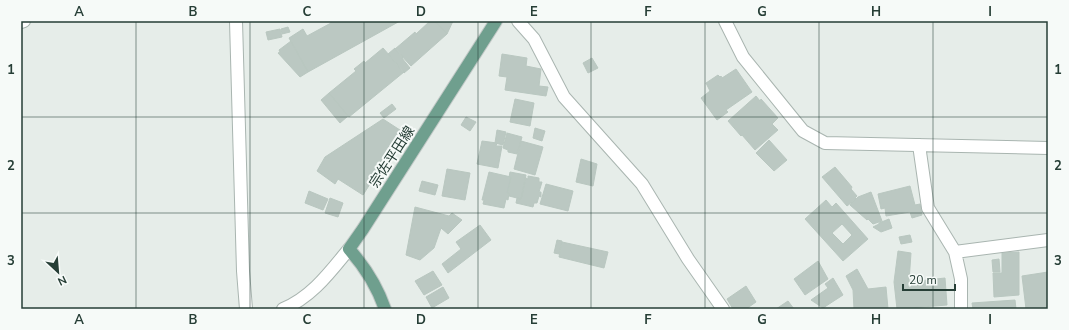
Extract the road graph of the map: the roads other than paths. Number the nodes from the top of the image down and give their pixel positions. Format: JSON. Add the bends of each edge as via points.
{"nodes":[{"id":1,"x":236,"y":21,"type":"edge"},
{"id":2,"x":496,"y":21,"type":"edge"},
{"id":3,"x":518,"y":21,"type":"edge"},
{"id":4,"x":725,"y":21,"type":"edge"},
{"id":5,"x":919,"y":145,"type":"junction"},
{"id":6,"x":1048,"y":148,"type":"edge"},
{"id":7,"x":1048,"y":240,"type":"edge"},
{"id":8,"x":349,"y":249,"type":"junction"},
{"id":9,"x":955,"y":252,"type":"junction"},
{"id":10,"x":246,"y":309,"type":"edge"},
{"id":11,"x":283,"y":309,"type":"edge"},
{"id":12,"x":385,"y":309,"type":"edge"},
{"id":13,"x":723,"y":309,"type":"edge"},
{"id":14,"x":961,"y":309,"type":"edge"}],
"edges":[{"from":1,"to":10,"type":"street"},
{"from":2,"to":8,"type":"main road","name":"宗佐平田線"},
{"from":3,"to":13,"type":"street","via":[[534,39],[564,97],[642,184],[688,259]]},
{"from":4,"to":5,"type":"street","via":[[743,57],[803,131],[825,143]]},
{"from":5,"to":6,"type":"street"},
{"from":5,"to":9,"type":"street","via":[[928,208]]},
{"from":7,"to":9,"type":"street"},
{"from":8,"to":11,"type":"street","via":[[316,288]]},
{"from":8,"to":12,"type":"main road","via":[[373,281]]},
{"from":9,"to":14,"type":"street","via":[[961,279]]}]}
